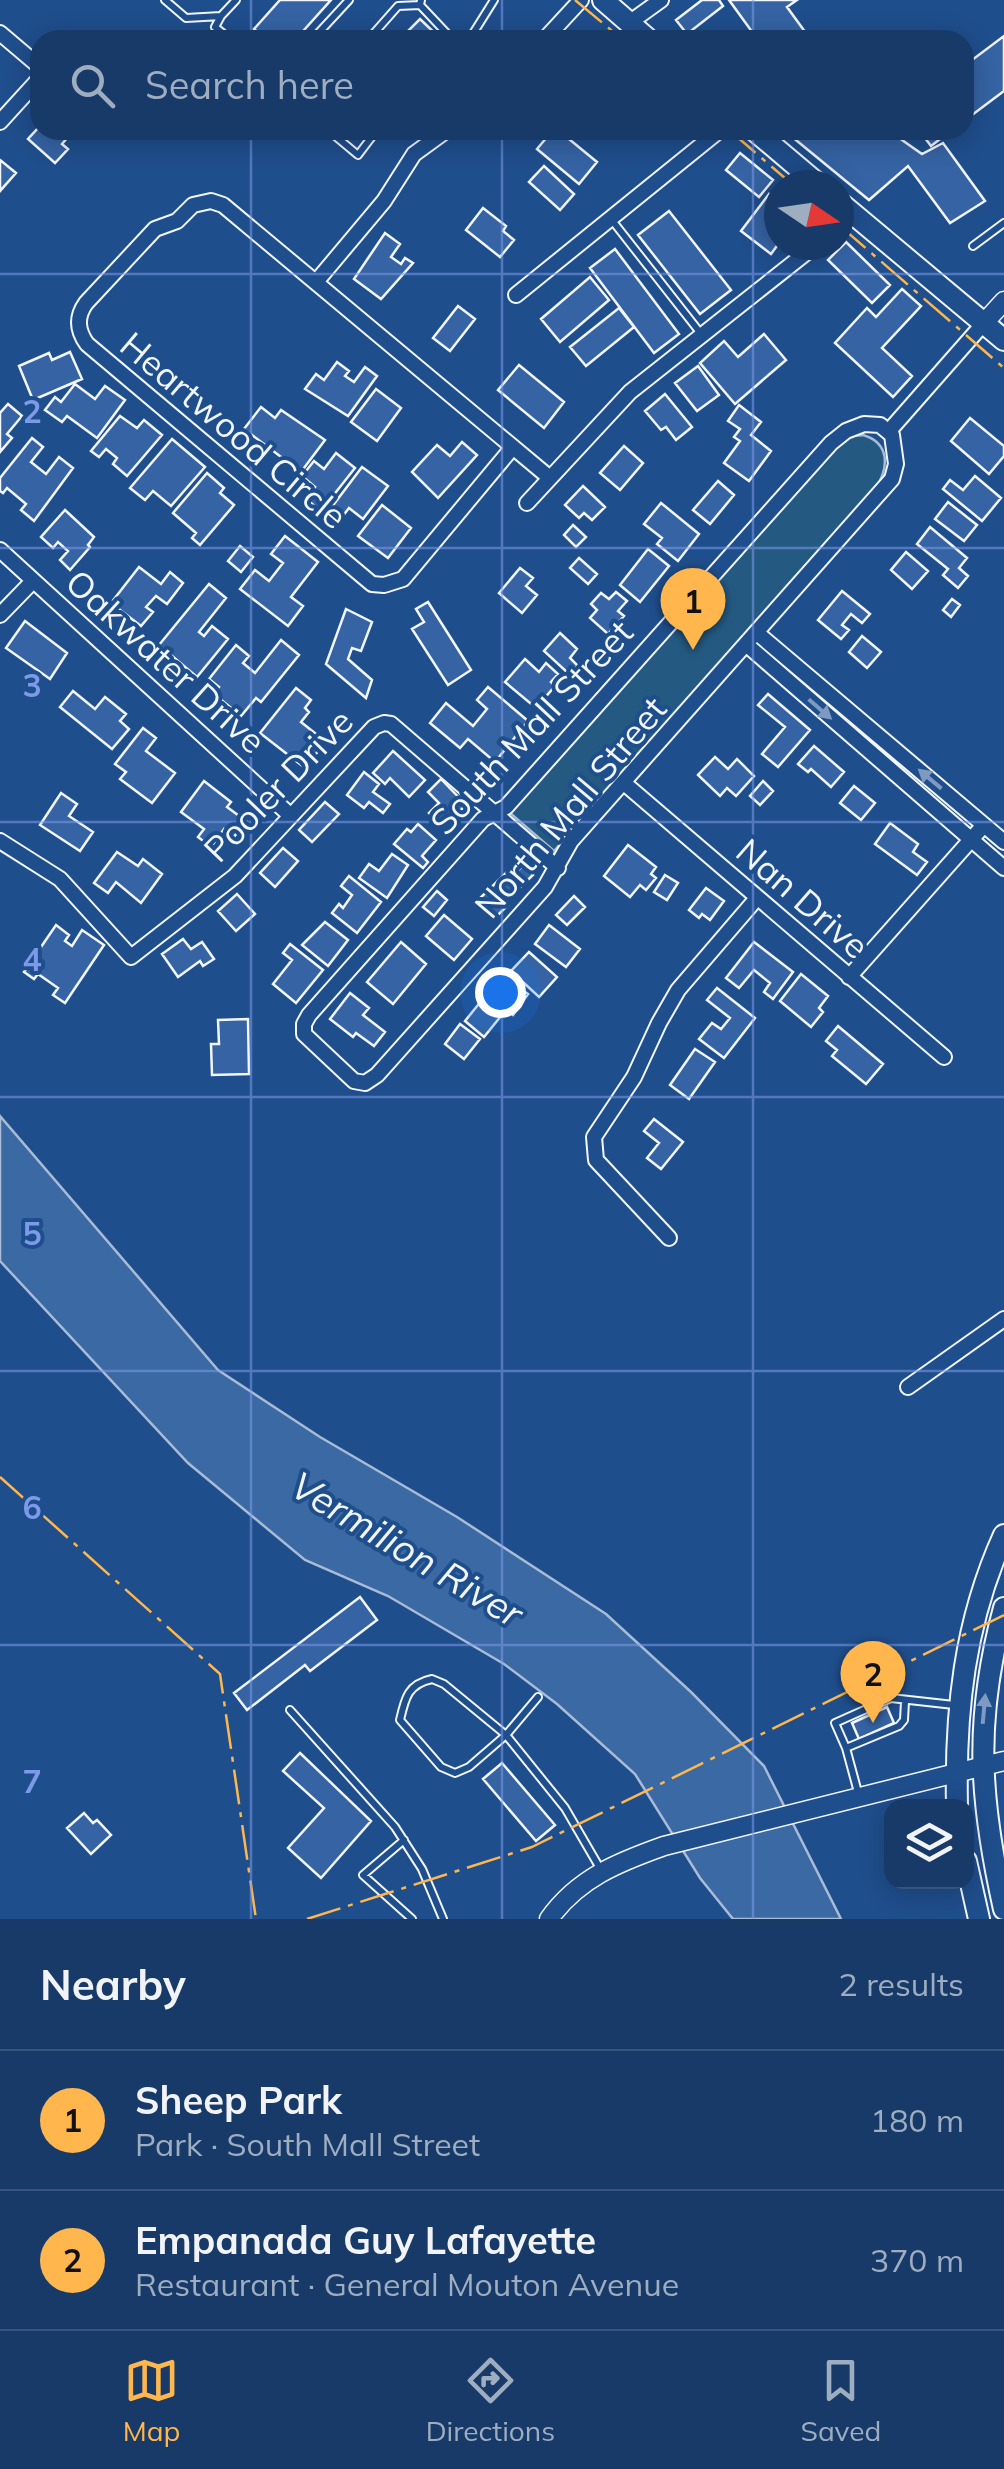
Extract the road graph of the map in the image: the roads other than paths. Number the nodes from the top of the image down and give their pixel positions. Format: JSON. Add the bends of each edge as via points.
{"nodes":[{"id":1,"x":165,"y":0,"type":"edge"},
{"id":2,"x":236,"y":0,"type":"edge"},
{"id":3,"x":349,"y":0,"type":"edge"},
{"id":4,"x":494,"y":0,"type":"edge"},
{"id":5,"x":581,"y":0,"type":"edge"},
{"id":6,"x":603,"y":0,"type":"edge"},
{"id":7,"x":661,"y":0,"type":"edge"},
{"id":8,"x":420,"y":2,"type":"edge"},
{"id":9,"x":221,"y":16,"type":"junction"},
{"id":10,"x":629,"y":23,"type":"junction"},
{"id":11,"x":219,"y":30,"type":"edge"},
{"id":12,"x":321,"y":30,"type":"edge"},
{"id":13,"x":377,"y":30,"type":"edge"},
{"id":14,"x":444,"y":30,"type":"edge"},
{"id":15,"x":476,"y":30,"type":"edge"},
{"id":16,"x":553,"y":30,"type":"edge"},
{"id":17,"x":637,"y":30,"type":"edge"},
{"id":18,"x":0,"y":33,"type":"edge"},
{"id":19,"x":30,"y":59,"type":"edge"},
{"id":20,"x":30,"y":89,"type":"edge"},
{"id":21,"x":0,"y":122,"type":"edge"},
{"id":22,"x":340,"y":140,"type":"edge"},
{"id":23,"x":369,"y":140,"type":"edge"},
{"id":24,"x":433,"y":140,"type":"edge"},
{"id":25,"x":708,"y":140,"type":"edge"},
{"id":26,"x":766,"y":140,"type":"edge"},
{"id":27,"x":801,"y":170,"type":"edge"},
{"id":28,"x":611,"y":218,"type":"junction"},
{"id":29,"x":854,"y":222,"type":"edge"},
{"id":30,"x":1004,"y":223,"type":"edge"},
{"id":31,"x":973,"y":246,"type":"dead end"},
{"id":32,"x":797,"y":260,"type":"edge"},
{"id":33,"x":316,"y":282,"type":"junction"},
{"id":34,"x":516,"y":296,"type":"dead end"},
{"id":35,"x":1004,"y":302,"type":"edge"},
{"id":36,"x":984,"y":323,"type":"junction"},
{"id":37,"x":702,"y":335,"type":"junction"},
{"id":38,"x":1004,"y":340,"type":"edge"},
{"id":39,"x":889,"y":431,"type":"junction"},
{"id":40,"x":513,"y":447,"type":"junction"},
{"id":41,"x":550,"y":478,"type":"junction"},
{"id":42,"x":527,"y":503,"type":"dead end"},
{"id":43,"x":0,"y":550,"type":"edge"},
{"id":44,"x":33,"y":580,"type":"junction"},
{"id":45,"x":0,"y":615,"type":"edge"},
{"id":46,"x":752,"y":639,"type":"junction"},
{"id":47,"x":624,"y":783,"type":"junction"},
{"id":48,"x":492,"y":814,"type":"junction"},
{"id":49,"x":291,"y":816,"type":"junction"},
{"id":50,"x":984,"y":825,"type":"junction"},
{"id":51,"x":970,"y":840,"type":"junction"},
{"id":52,"x":0,"y":842,"type":"edge"},
{"id":53,"x":1004,"y":842,"type":"edge"},
{"id":54,"x":558,"y":868,"type":"junction"},
{"id":55,"x":1004,"y":868,"type":"edge"},
{"id":56,"x":758,"y":898,"type":"junction"},
{"id":57,"x":850,"y":976,"type":"junction"},
{"id":58,"x":944,"y":1057,"type":"dead end"},
{"id":59,"x":329,"y":1059,"type":"joint"},
{"id":60,"x":669,"y":1238,"type":"dead end"},
{"id":61,"x":1004,"y":1319,"type":"edge"},
{"id":62,"x":908,"y":1388,"type":"dead end"},
{"id":63,"x":1004,"y":1536,"type":"edge"},
{"id":64,"x":1004,"y":1608,"type":"edge"},
{"id":65,"x":538,"y":1698,"type":"dead end"},
{"id":66,"x":904,"y":1701,"type":"junction"},
{"id":67,"x":958,"y":1706,"type":"junction"},
{"id":68,"x":290,"y":1710,"type":"dead end"},
{"id":69,"x":506,"y":1736,"type":"junction"},
{"id":70,"x":846,"y":1748,"type":"junction"},
{"id":71,"x":1004,"y":1762,"type":"edge"},
{"id":72,"x":982,"y":1767,"type":"junction"},
{"id":73,"x":956,"y":1772,"type":"junction"},
{"id":74,"x":860,"y":1798,"type":"junction"},
{"id":75,"x":957,"y":1799,"type":"edge"},
{"id":76,"x":404,"y":1840,"type":"junction"},
{"id":77,"x":601,"y":1871,"type":"junction"},
{"id":78,"x":972,"y":1889,"type":"edge"},
{"id":79,"x":1004,"y":1909,"type":"edge"},
{"id":80,"x":412,"y":1919,"type":"edge"},
{"id":81,"x":443,"y":1919,"type":"edge"},
{"id":82,"x":550,"y":1919,"type":"edge"},
{"id":83,"x":979,"y":1919,"type":"edge"}],
"edges":[{"from":1,"to":9,"type":"lane","via":[[186,18]]},
{"from":2,"to":9,"type":"lane"},
{"from":3,"to":12,"type":"lane"},
{"from":4,"to":15,"type":"lane"},
{"from":5,"to":16,"type":"street"},
{"from":6,"to":10,"type":"main road"},
{"from":7,"to":10,"type":"street"},
{"from":8,"to":13,"type":"lane","via":[[398,6]]},
{"from":8,"to":14,"type":"lane"},
{"from":9,"to":11,"type":"lane"},
{"from":10,"to":17,"type":"main road"},
{"from":18,"to":19,"type":"street"},
{"from":20,"to":21,"type":"street"},
{"from":22,"to":23,"type":"lane","via":[[358,154]]},
{"from":24,"to":33,"type":"street","via":[[414,154]]},
{"from":25,"to":28,"type":"street"},
{"from":26,"to":27,"type":"main road"},
{"from":28,"to":34,"type":"street"},
{"from":28,"to":37,"type":"lane"},
{"from":29,"to":36,"type":"main road"},
{"from":30,"to":31,"type":"lane"},
{"from":32,"to":37,"type":"street"},
{"from":33,"to":40,"type":"street","name":"Heartwood Circle"},
{"from":33,"to":40,"type":"street","name":"Heartwood Circle","via":[[223,205],[204,201],[146,236],[86,303],[78,324],[87,344],[372,584],[394,584],[408,573]]},
{"from":35,"to":36,"type":"street"},
{"from":36,"to":38,"type":"main road"},
{"from":36,"to":39,"type":"street"},
{"from":37,"to":41,"type":"street","via":[[630,392]]},
{"from":39,"to":46,"type":"street","name":"North Mall Street","via":[[896,448],[892,479]]},
{"from":39,"to":48,"type":"street","name":"South Mall Street","via":[[864,424],[831,443],[506,807]]},
{"from":40,"to":41,"type":"street","name":"Heartwood Circle"},
{"from":41,"to":42,"type":"street"},
{"from":43,"to":44,"type":"street","name":"Oakwater Drive"},
{"from":44,"to":45,"type":"street"},
{"from":44,"to":49,"type":"street","name":"Oakwater Drive"},
{"from":46,"to":47,"type":"street","name":"North Mall Street"},
{"from":50,"to":46,"type":"street","one_way":true},
{"from":46,"to":51,"type":"street","one_way":true},
{"from":47,"to":54,"type":"street","name":"North Mall Street","via":[[571,841]]},
{"from":47,"to":56,"type":"street","name":"Nan Drive"},
{"from":48,"to":49,"type":"street","name":"Pooler Drive","via":[[384,722]]},
{"from":48,"to":54,"type":"street","name":"Pooler Drive"},
{"from":48,"to":59,"type":"street","name":"South Mall Street","via":[[305,1021],[304,1034]]},
{"from":49,"to":52,"type":"street","name":"Pooler Drive","via":[[235,876],[131,957],[60,880]]},
{"from":50,"to":51,"type":"street"},
{"from":50,"to":53,"type":"street"},
{"from":51,"to":55,"type":"street"},
{"from":51,"to":57,"type":"street"},
{"from":54,"to":59,"type":"street","name":"North Mall Street","via":[[377,1076],[359,1083]]},
{"from":56,"to":57,"type":"street","name":"Nan Drive"},
{"from":56,"to":60,"type":"street","via":[[678,990],[594,1137],[596,1160]]},
{"from":57,"to":58,"type":"street","name":"Nan Drive"},
{"from":61,"to":62,"type":"street"},
{"from":63,"to":67,"type":"main road","via":[[979,1598]]},
{"from":72,"to":64,"type":"main road","one_way":true,"via":[[988,1671]]},
{"from":65,"to":69,"type":"lane"},
{"from":66,"to":67,"type":"lane"},
{"from":66,"to":70,"type":"lane","via":[[899,1726]]},
{"from":66,"to":70,"type":"lane","via":[[891,1698],[835,1723]]},
{"from":67,"to":73,"type":"main road"},
{"from":68,"to":76,"type":"lane"},
{"from":69,"to":69,"type":"lane","via":[[444,1684],[420,1682],[406,1693],[400,1720],[455,1774]]},
{"from":69,"to":77,"type":"lane","via":[[565,1808]]},
{"from":70,"to":74,"type":"lane"},
{"from":71,"to":72,"type":"street"},
{"from":72,"to":73,"type":"street"},
{"from":72,"to":79,"type":"main road"},
{"from":73,"to":74,"type":"street"},
{"from":73,"to":75,"type":"main road"},
{"from":74,"to":77,"type":"street","via":[[664,1846]]},
{"from":76,"to":80,"type":"lane","via":[[363,1875]]},
{"from":76,"to":81,"type":"lane"},
{"from":77,"to":82,"type":"street"},
{"from":78,"to":83,"type":"main road"}]}
